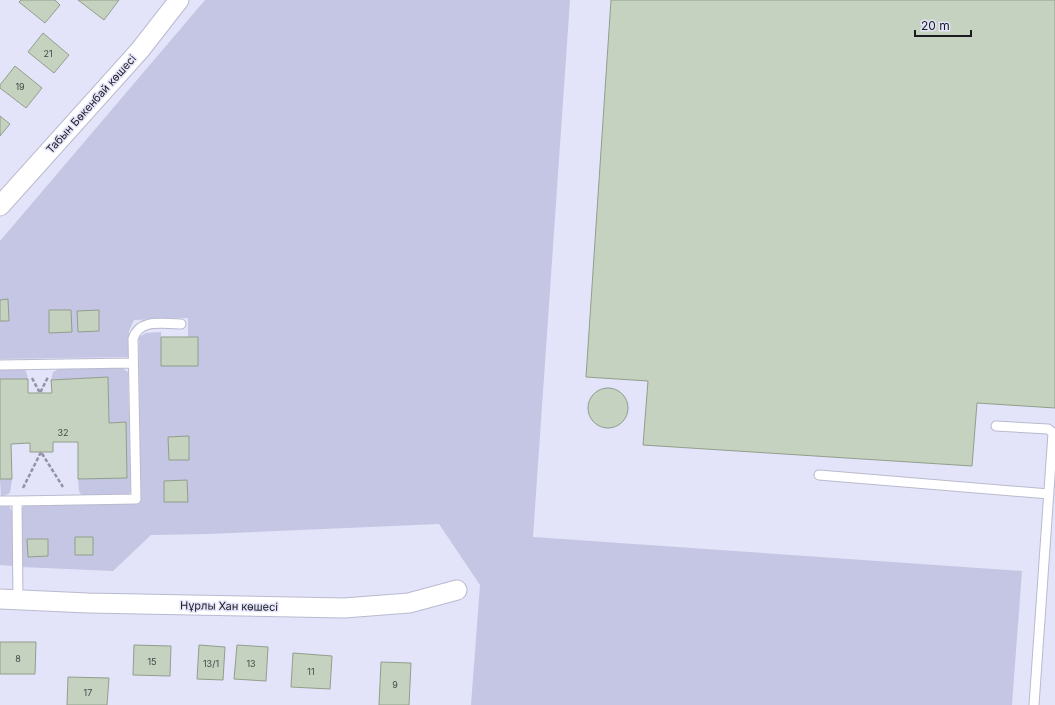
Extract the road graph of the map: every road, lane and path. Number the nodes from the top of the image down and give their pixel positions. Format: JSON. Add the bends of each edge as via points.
{"nodes":[{"id":1,"x":179,"y":0,"type":"edge"},
{"id":2,"x":0,"y":206,"type":"edge"},
{"id":3,"x":181,"y":324,"type":"dead end"},
{"id":4,"x":133,"y":363,"type":"junction"},
{"id":5,"x":0,"y":365,"type":"edge"},
{"id":6,"x":996,"y":426,"type":"dead end"},
{"id":7,"x":819,"y":475,"type":"dead end"},
{"id":8,"x":1049,"y":494,"type":"junction"},
{"id":9,"x":72,"y":500,"type":"junction"},
{"id":10,"x":0,"y":501,"type":"edge"},
{"id":11,"x":17,"y":501,"type":"junction"},
{"id":12,"x":457,"y":590,"type":"dead end"},
{"id":13,"x":9,"y":599,"type":"edge"},
{"id":14,"x":1034,"y":705,"type":"edge"}],
"edges":[{"from":1,"to":2,"type":"street","name":"Табын Бөкенбай көшесі","via":[[140,50]]},
{"from":3,"to":4,"type":"lane","via":[[139,327],[133,339]]},
{"from":4,"to":5,"type":"lane"},
{"from":4,"to":9,"type":"lane","via":[[136,499]]},
{"from":6,"to":8,"type":"lane","via":[[1048,429],[1053,433]]},
{"from":7,"to":8,"type":"lane"},
{"from":8,"to":14,"type":"lane"},
{"from":9,"to":11,"type":"lane"},
{"from":9,"to":11,"type":"path","via":[[40,452]]},
{"from":10,"to":11,"type":"lane"},
{"from":11,"to":13,"type":"lane"},
{"from":12,"to":13,"type":"street","name":"Нұрлы Хан көшесі","via":[[409,603],[344,608]]}]}
